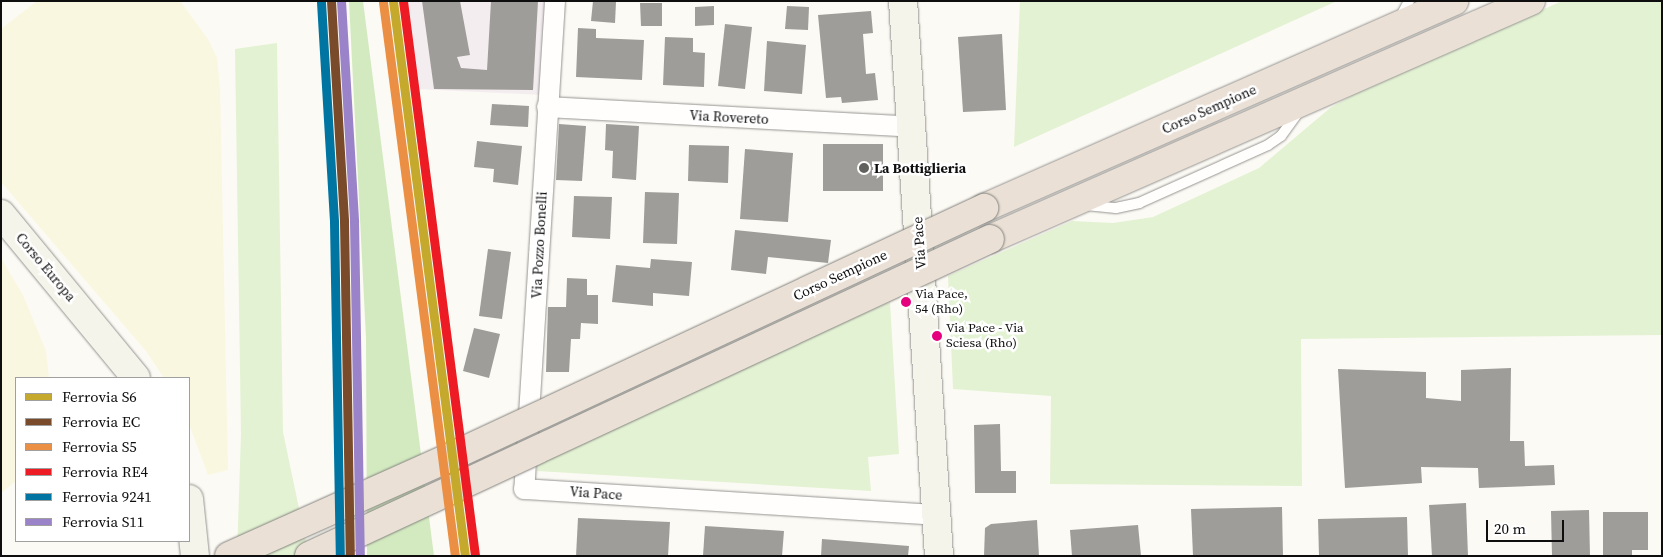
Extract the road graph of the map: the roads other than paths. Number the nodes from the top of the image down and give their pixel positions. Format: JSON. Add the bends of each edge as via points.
{"nodes":[{"id":1,"x":555,"y":1,"type":"edge"},
{"id":2,"x":903,"y":1,"type":"edge"},
{"id":3,"x":1409,"y":1,"type":"edge"},
{"id":4,"x":1454,"y":1,"type":"edge"},
{"id":5,"x":1530,"y":1,"type":"edge"},
{"id":6,"x":1395,"y":27,"type":"junction"},
{"id":7,"x":547,"y":107,"type":"junction"},
{"id":8,"x":912,"y":127,"type":"junction"},
{"id":9,"x":1,"y":214,"type":"edge"},
{"id":10,"x":135,"y":377,"type":"edge"},
{"id":11,"x":524,"y":489,"type":"joint"},
{"id":12,"x":190,"y":509,"type":"edge"},
{"id":13,"x":937,"y":515,"type":"junction"},
{"id":14,"x":195,"y":556,"type":"edge"},
{"id":15,"x":229,"y":556,"type":"edge"},
{"id":16,"x":309,"y":556,"type":"edge"},
{"id":17,"x":939,"y":556,"type":"edge"}],
"edges":[{"from":1,"to":7,"type":"street","name":"Via Pozzo Bonelli"},
{"from":2,"to":8,"type":"street","name":"Via Pace"},
{"from":3,"to":6,"type":"lane"},
{"from":4,"to":6,"type":"highway","name":"Corso Sempione"},
{"from":5,"to":16,"type":"highway","bridge":true,"via":[[990,239]]},
{"from":6,"to":15,"type":"highway","name":"Corso Sempione","bridge":true,"via":[[984,208],[446,460]]},
{"from":7,"to":8,"type":"street","name":"Via Rovereto"},
{"from":7,"to":11,"type":"street","name":"Via Pozzo Bonelli"},
{"from":8,"to":13,"type":"street","name":"Via Pace"},
{"from":9,"to":10,"type":"street","name":"Corso Europa"},
{"from":11,"to":13,"type":"street","name":"Via Pace"},
{"from":12,"to":14,"type":"street"},
{"from":13,"to":17,"type":"street","name":"Via Pace"}]}
